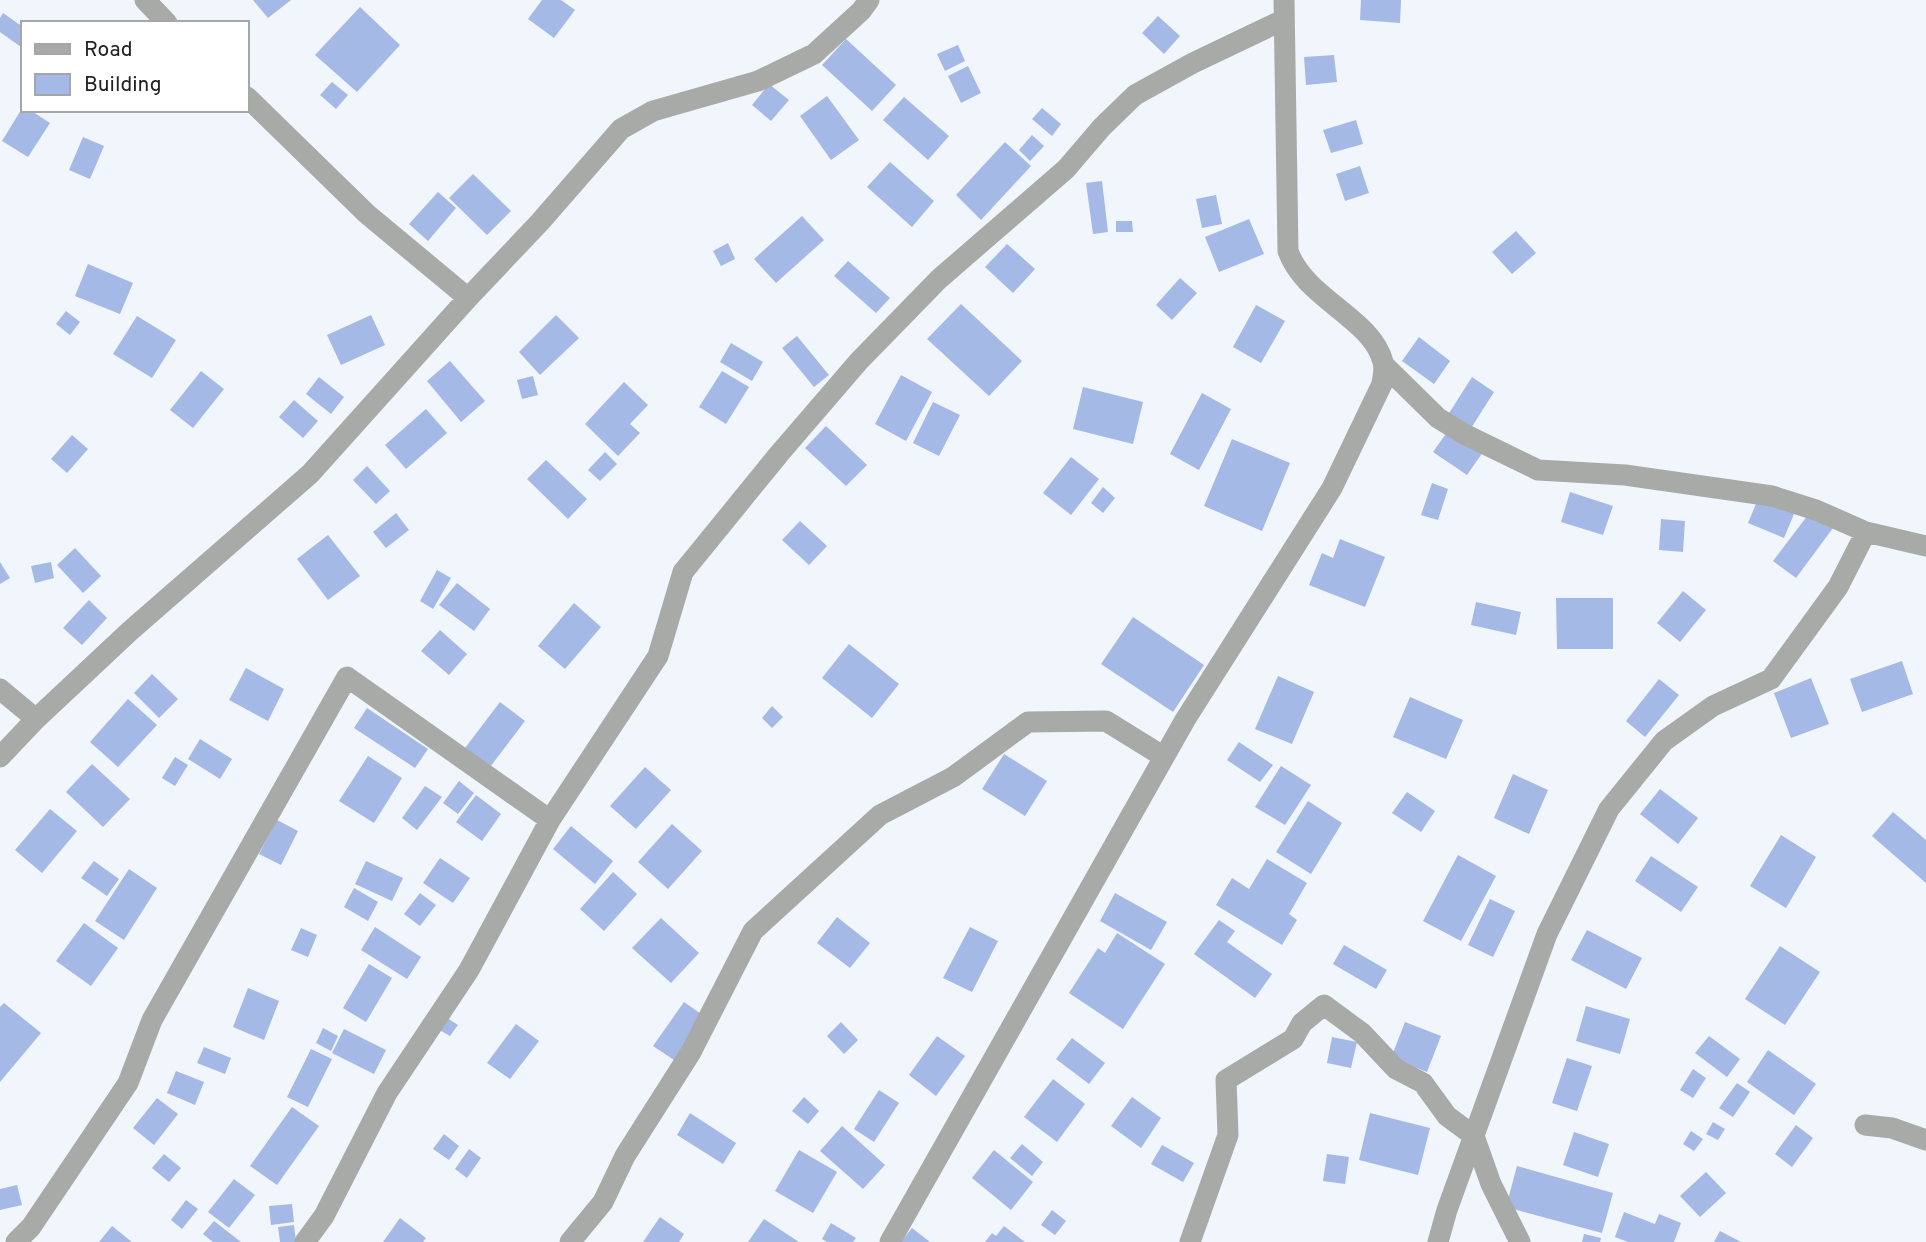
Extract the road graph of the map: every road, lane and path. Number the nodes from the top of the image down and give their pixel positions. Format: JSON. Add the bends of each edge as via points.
{"nodes":[{"id":1,"x":145,"y":0,"type":"edge"},
{"id":2,"x":869,"y":0,"type":"edge"},
{"id":3,"x":1283,"y":10,"type":"edge"},
{"id":4,"x":165,"y":21,"type":"edge"},
{"id":5,"x":248,"y":98,"type":"edge"},
{"id":6,"x":468,"y":298,"type":"junction"},
{"id":7,"x":1384,"y":365,"type":"junction"},
{"id":8,"x":1866,"y":533,"type":"junction"},
{"id":9,"x":1926,"y":546,"type":"edge"},
{"id":10,"x":0,"y":689,"type":"edge"},
{"id":11,"x":36,"y":719,"type":"junction"},
{"id":12,"x":0,"y":757,"type":"edge"},
{"id":13,"x":1164,"y":757,"type":"junction"},
{"id":14,"x":550,"y":820,"type":"junction"},
{"id":15,"x":1865,"y":1125,"type":"dead end"},
{"id":16,"x":1474,"y":1136,"type":"junction"},
{"id":17,"x":1926,"y":1140,"type":"edge"},
{"id":18,"x":16,"y":1242,"type":"edge"},
{"id":19,"x":305,"y":1242,"type":"edge"},
{"id":20,"x":570,"y":1242,"type":"edge"},
{"id":21,"x":890,"y":1242,"type":"edge"},
{"id":22,"x":1190,"y":1242,"type":"edge"},
{"id":23,"x":1438,"y":1242,"type":"edge"},
{"id":24,"x":1520,"y":1242,"type":"edge"}],
"edges":[{"from":1,"to":4,"type":"street"},
{"from":2,"to":6,"type":"street","via":[[814,54],[758,81],[653,111],[621,130]]},
{"from":3,"to":7,"type":"street","via":[[1288,251],[1304,280],[1365,334]]},
{"from":3,"to":14,"type":"street","via":[[1135,95],[1066,169],[939,279],[859,361],[684,572],[658,656]]},
{"from":5,"to":6,"type":"street","via":[[367,214]]},
{"from":6,"to":11,"type":"street","via":[[310,474]]},
{"from":7,"to":8,"type":"street","via":[[1438,418],[1538,470],[1625,475],[1772,496]]},
{"from":7,"to":13,"type":"street","via":[[1381,384],[1332,488]]},
{"from":8,"to":9,"type":"street"},
{"from":8,"to":16,"type":"street","via":[[1838,587],[1771,679],[1713,706],[1664,741],[1609,809],[1547,934]]},
{"from":10,"to":11,"type":"street"},
{"from":11,"to":12,"type":"street"},
{"from":13,"to":20,"type":"street","via":[[1106,721],[1028,722],[953,777],[880,815],[753,931],[691,1052],[625,1156],[603,1202]]},
{"from":13,"to":21,"type":"street"},
{"from":14,"to":18,"type":"street","via":[[346,677],[152,1020],[128,1083],[31,1227]]},
{"from":14,"to":19,"type":"street","via":[[470,970],[387,1093],[324,1216]]},
{"from":15,"to":17,"type":"street","via":[[1892,1128]]},
{"from":16,"to":22,"type":"street","via":[[1447,1116],[1423,1083],[1396,1069],[1362,1033],[1324,1005],[1302,1023],[1293,1039],[1226,1080],[1228,1135]]},
{"from":16,"to":23,"type":"street"},
{"from":16,"to":24,"type":"street","via":[[1491,1184]]}]}
